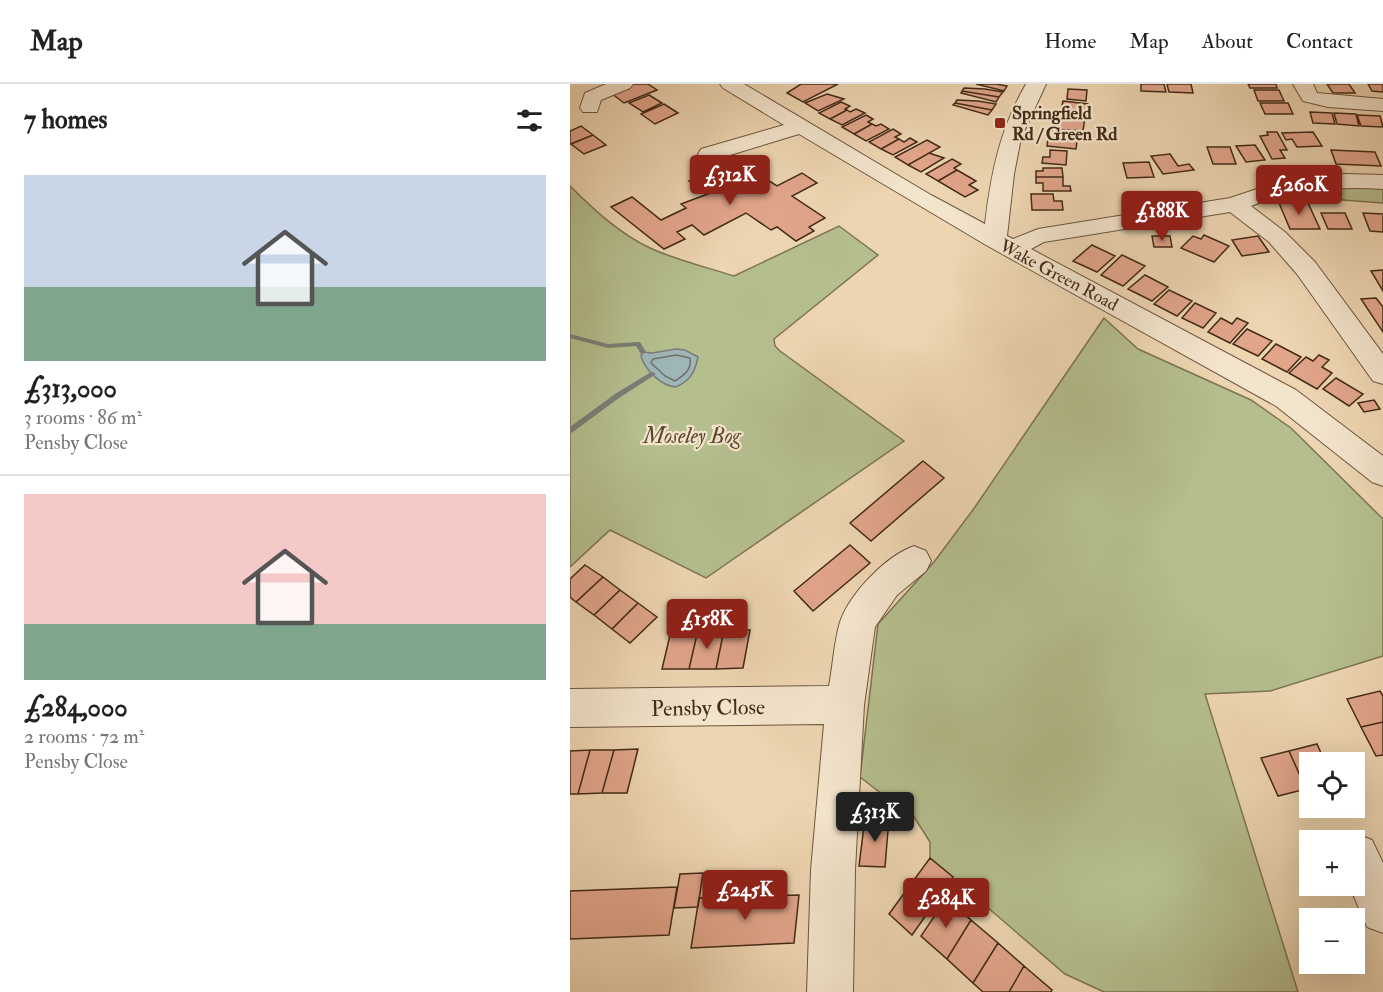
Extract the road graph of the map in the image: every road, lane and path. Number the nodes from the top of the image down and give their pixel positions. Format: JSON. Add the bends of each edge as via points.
{"nodes":[{"id":1,"x":623,"y":84,"type":"edge"},
{"id":2,"x":730,"y":84,"type":"edge"},
{"id":3,"x":1036,"y":84,"type":"edge"},
{"id":4,"x":1303,"y":84,"type":"edge"},
{"id":5,"x":570,"y":94,"type":"edge"},
{"id":6,"x":1383,"y":105,"type":"edge"},
{"id":7,"x":801,"y":127,"type":"junction"},
{"id":8,"x":710,"y":154,"type":"dead end"},
{"id":9,"x":1383,"y":182,"type":"edge"},
{"id":10,"x":1235,"y":204,"type":"junction"},
{"id":11,"x":1002,"y":244,"type":"junction"},
{"id":12,"x":1383,"y":374,"type":"edge"},
{"id":13,"x":1383,"y":473,"type":"edge"},
{"id":14,"x":914,"y":561,"type":"dead end"},
{"id":15,"x":845,"y":705,"type":"junction"},
{"id":16,"x":570,"y":708,"type":"edge"},
{"id":17,"x":1365,"y":872,"type":"edge"},
{"id":18,"x":1383,"y":911,"type":"edge"},
{"id":19,"x":830,"y":992,"type":"edge"}],
"edges":[{"from":1,"to":5,"type":"street","via":[[591,102]]},
{"from":2,"to":7,"type":"street","name":"Wake Green Road"},
{"from":3,"to":11,"type":"street","via":[[1012,129],[996,233]]},
{"from":4,"to":6,"type":"street","via":[[1310,97]]},
{"from":7,"to":8,"type":"street"},
{"from":7,"to":11,"type":"street","name":"Wake Green Road"},
{"from":9,"to":10,"type":"street","via":[[1332,181],[1289,187]]},
{"from":10,"to":11,"type":"street"},
{"from":10,"to":12,"type":"street","via":[[1277,237],[1306,268]]},
{"from":11,"to":13,"type":"street","name":"Wake Green Road","via":[[1286,398]]},
{"from":14,"to":15,"type":"street","via":[[885,584],[858,622]]},
{"from":15,"to":16,"type":"street","name":"Pensby Close"},
{"from":15,"to":19,"type":"street","via":[[833,870]]},
{"from":17,"to":18,"type":"street"}]}
